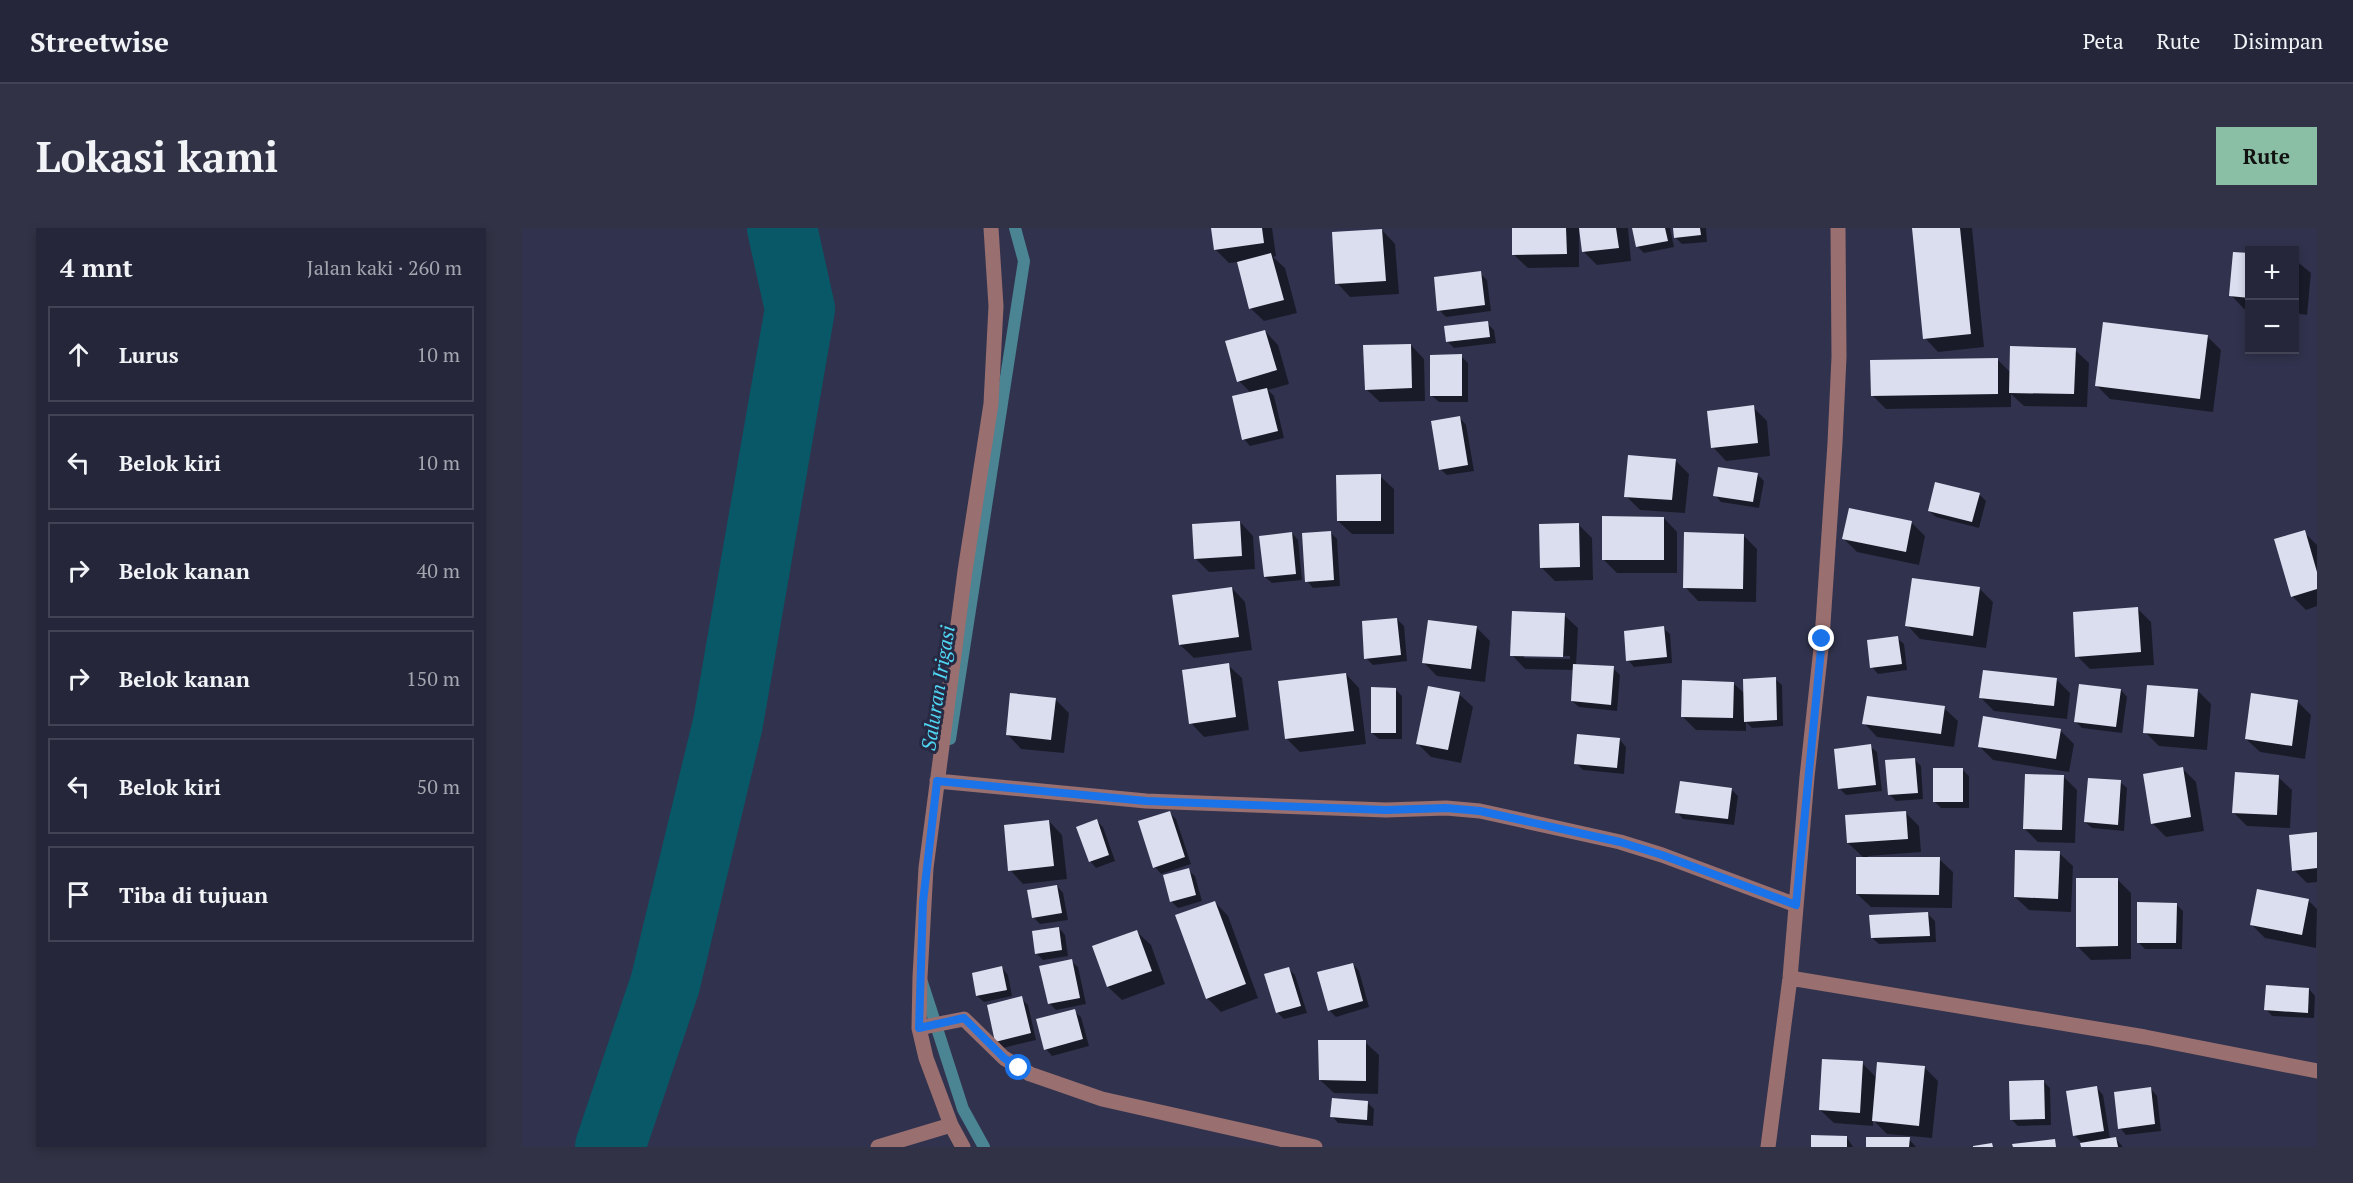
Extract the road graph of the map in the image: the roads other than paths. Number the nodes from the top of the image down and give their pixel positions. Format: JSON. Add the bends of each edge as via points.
{"nodes":[{"id":1,"x":991,"y":228,"type":"edge"},
{"id":2,"x":1838,"y":228,"type":"edge"},
{"id":3,"x":940,"y":781,"type":"junction"},
{"id":4,"x":1796,"y":905,"type":"junction"},
{"id":5,"x":1790,"y":978,"type":"junction"},
{"id":6,"x":925,"y":1026,"type":"junction"},
{"id":7,"x":2317,"y":1071,"type":"edge"},
{"id":8,"x":951,"y":1125,"type":"junction"},
{"id":9,"x":878,"y":1147,"type":"edge"},
{"id":10,"x":963,"y":1147,"type":"edge"},
{"id":11,"x":1315,"y":1147,"type":"edge"},
{"id":12,"x":1768,"y":1147,"type":"edge"}],
"edges":[{"from":1,"to":3,"type":"street","via":[[996,306],[991,404]]},
{"from":2,"to":4,"type":"street","via":[[1835,443],[1822,639]]},
{"from":3,"to":4,"type":"street","via":[[1146,801],[1480,811],[1620,842]]},
{"from":3,"to":6,"type":"street","via":[[923,902]]},
{"from":4,"to":5,"type":"street"},
{"from":5,"to":7,"type":"street","via":[[2145,1037]]},
{"from":5,"to":12,"type":"street"},
{"from":6,"to":8,"type":"street","via":[[926,1058]]},
{"from":6,"to":11,"type":"street","via":[[964,1018],[1004,1058],[1030,1074],[1102,1099]]},
{"from":8,"to":9,"type":"street"},
{"from":8,"to":10,"type":"street"}]}
